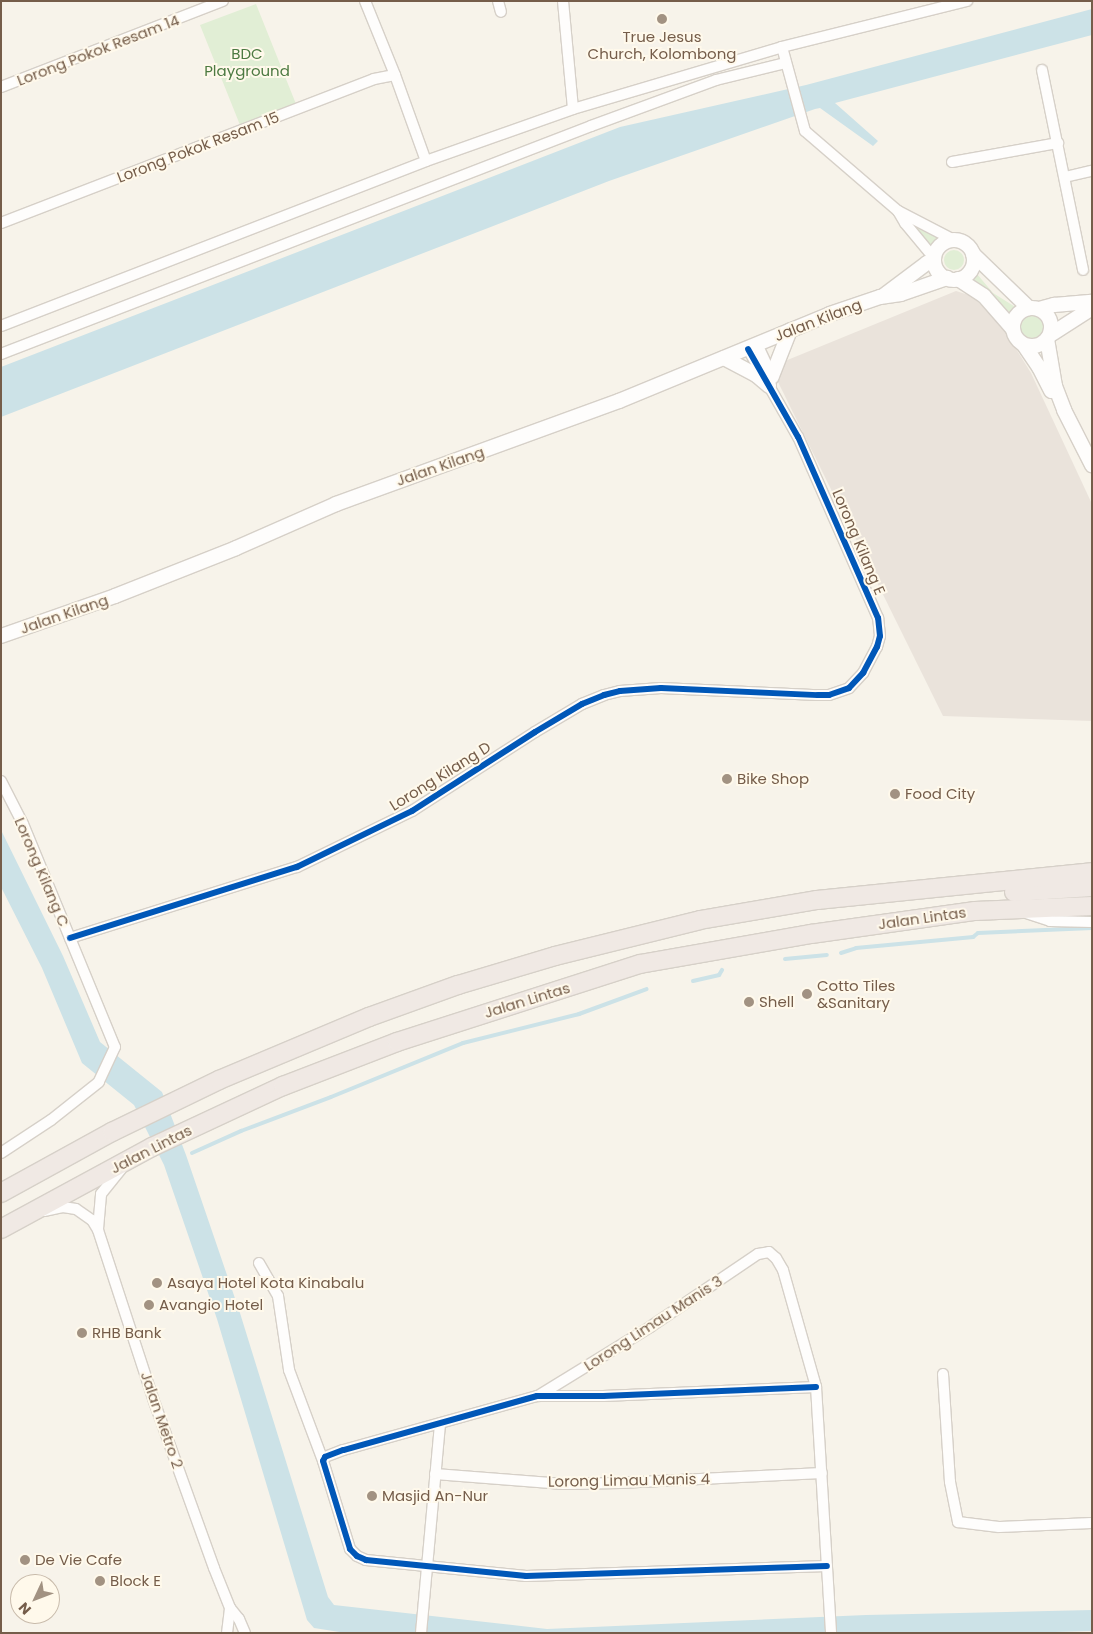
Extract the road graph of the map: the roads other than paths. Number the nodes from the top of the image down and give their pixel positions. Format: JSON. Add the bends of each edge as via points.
{"nodes":[{"id":1,"x":223,"y":1,"type":"edge"},
{"id":2,"x":366,"y":1,"type":"edge"},
{"id":3,"x":498,"y":1,"type":"edge"},
{"id":4,"x":564,"y":1,"type":"edge"},
{"id":5,"x":967,"y":1,"type":"edge"},
{"id":6,"x":501,"y":12,"type":"dead end"},
{"id":7,"x":782,"y":47,"type":"junction"},
{"id":8,"x":786,"y":63,"type":"junction"},
{"id":9,"x":1042,"y":70,"type":"dead end"},
{"id":10,"x":395,"y":75,"type":"junction"},
{"id":11,"x":1,"y":87,"type":"edge"},
{"id":12,"x":573,"y":109,"type":"junction"},
{"id":13,"x":1058,"y":143,"type":"junction"},
{"id":14,"x":426,"y":161,"type":"junction"},
{"id":15,"x":952,"y":162,"type":"dead end"},
{"id":16,"x":1092,"y":171,"type":"edge"},
{"id":17,"x":1065,"y":177,"type":"junction"},
{"id":18,"x":898,"y":211,"type":"junction"},
{"id":19,"x":1,"y":223,"type":"edge"},
{"id":20,"x":954,"y":240,"type":"junction"},
{"id":21,"x":973,"y":254,"type":"junction"},
{"id":22,"x":934,"y":260,"type":"junction"},
{"id":23,"x":1082,"y":270,"type":"dead end"},
{"id":24,"x":952,"y":278,"type":"junction"},
{"id":25,"x":880,"y":298,"type":"junction"},
{"id":26,"x":1092,"y":302,"type":"edge"},
{"id":27,"x":1034,"y":308,"type":"junction"},
{"id":28,"x":1092,"y":308,"type":"edge"},
{"id":29,"x":1,"y":326,"type":"edge"},
{"id":30,"x":1013,"y":329,"type":"junction"},
{"id":31,"x":790,"y":330,"type":"junction"},
{"id":32,"x":1049,"y":337,"type":"junction"},
{"id":33,"x":1024,"y":345,"type":"junction"},
{"id":34,"x":752,"y":347,"type":"junction"},
{"id":35,"x":1,"y":354,"type":"edge"},
{"id":36,"x":724,"y":358,"type":"junction"},
{"id":37,"x":770,"y":381,"type":"junction"},
{"id":38,"x":1064,"y":410,"type":"junction"},
{"id":39,"x":1092,"y":465,"type":"edge"},
{"id":40,"x":1,"y":636,"type":"edge"},
{"id":41,"x":829,"y":695,"type":"joint"},
{"id":42,"x":1,"y":781,"type":"edge"},
{"id":43,"x":1092,"y":872,"type":"edge"},
{"id":44,"x":1092,"y":887,"type":"edge"},
{"id":45,"x":859,"y":896,"type":"junction"},
{"id":46,"x":1092,"y":906,"type":"edge"},
{"id":47,"x":1015,"y":910,"type":"junction"},
{"id":48,"x":1092,"y":922,"type":"edge"},
{"id":49,"x":70,"y":938,"type":"junction"},
{"id":50,"x":152,"y":1147,"type":"junction"},
{"id":51,"x":1,"y":1153,"type":"edge"},
{"id":52,"x":1,"y":1193,"type":"edge"},
{"id":53,"x":30,"y":1213,"type":"junction"},
{"id":54,"x":1,"y":1229,"type":"edge"},
{"id":55,"x":98,"y":1230,"type":"junction"},
{"id":56,"x":259,"y":1263,"type":"dead end"},
{"id":57,"x":943,"y":1374,"type":"dead end"},
{"id":58,"x":816,"y":1387,"type":"junction"},
{"id":59,"x":537,"y":1396,"type":"junction"},
{"id":60,"x":440,"y":1424,"type":"junction"},
{"id":61,"x":323,"y":1461,"type":"junction"},
{"id":62,"x":822,"y":1473,"type":"junction"},
{"id":63,"x":436,"y":1474,"type":"junction"},
{"id":64,"x":1092,"y":1524,"type":"edge"},
{"id":65,"x":427,"y":1565,"type":"junction"},
{"id":66,"x":826,"y":1566,"type":"junction"},
{"id":67,"x":230,"y":1608,"type":"junction"},
{"id":68,"x":227,"y":1633,"type":"edge"},
{"id":69,"x":245,"y":1633,"type":"edge"},
{"id":70,"x":421,"y":1633,"type":"edge"},
{"id":71,"x":831,"y":1633,"type":"edge"}],
"edges":[{"from":1,"to":11,"type":"street","name":"Lorong Pokok Resam 14"},
{"from":2,"to":10,"type":"street"},
{"from":3,"to":6,"type":"street"},
{"from":4,"to":12,"type":"street"},
{"from":5,"to":7,"type":"street"},
{"from":7,"to":8,"type":"street"},
{"from":7,"to":12,"type":"street"},
{"from":8,"to":18,"type":"street","via":[[800,121],[812,138]]},
{"from":8,"to":35,"type":"street","via":[[716,80],[600,122]]},
{"from":9,"to":13,"type":"street"},
{"from":10,"to":14,"type":"street"},
{"from":10,"to":19,"type":"street","name":"Lorong Pokok Resam 15","via":[[374,79]]},
{"from":12,"to":14,"type":"street"},
{"from":13,"to":15,"type":"street"},
{"from":13,"to":17,"type":"street"},
{"from":14,"to":29,"type":"street"},
{"from":16,"to":17,"type":"street"},
{"from":17,"to":23,"type":"street"},
{"from":18,"to":20,"type":"street"},
{"from":18,"to":22,"type":"street"},
{"from":20,"to":21,"type":"street","via":[[969,247]]},
{"from":20,"to":22,"type":"street","via":[[942,244]]},
{"from":21,"to":24,"type":"street","via":[[971,270]]},
{"from":21,"to":27,"type":"street"},
{"from":22,"to":24,"type":"street","via":[[939,273]]},
{"from":22,"to":25,"type":"street","name":"Jalan Kilang"},
{"from":24,"to":25,"type":"street","name":"Jalan Kilang"},
{"from":24,"to":30,"type":"street","via":[[984,296]]},
{"from":25,"to":31,"type":"street","name":"Jalan Kilang"},
{"from":26,"to":27,"type":"street"},
{"from":27,"to":30,"type":"street","via":[[1017,316]]},
{"from":27,"to":32,"type":"street","via":[[1050,319]]},
{"from":28,"to":32,"type":"street"},
{"from":30,"to":33,"type":"street"},
{"from":31,"to":34,"type":"street","name":"Jalan Kilang"},
{"from":31,"to":37,"type":"street"},
{"from":32,"to":33,"type":"street","via":[[1037,346]]},
{"from":32,"to":38,"type":"street","via":[[1055,386]]},
{"from":33,"to":38,"type":"street","via":[[1054,400]]},
{"from":34,"to":36,"type":"street","name":"Jalan Kilang"},
{"from":34,"to":37,"type":"street","name":"Lorong Kilang E"},
{"from":36,"to":37,"type":"street"},
{"from":36,"to":40,"type":"street","name":"Jalan Kilang","via":[[529,435],[336,504],[115,596]]},
{"from":37,"to":41,"type":"street","name":"Lorong Kilang E","via":[[830,505],[880,627],[877,647],[863,673],[849,688]]},
{"from":38,"to":39,"type":"street"},
{"from":41,"to":49,"type":"street","name":"Lorong Kilang D","via":[[661,688],[604,695],[582,704],[412,811],[297,867]]},
{"from":42,"to":49,"type":"street","name":"Lorong Kilang C","via":[[23,824]]},
{"from":43,"to":45,"type":"highway","name":"Jalan Lintas"},
{"from":44,"to":45,"type":"highway","via":[[913,899]]},
{"from":45,"to":52,"type":"highway","name":"Jalan Lintas","via":[[700,920],[555,956],[458,985],[369,1017],[219,1080],[112,1132]]},
{"from":46,"to":47,"type":"highway","name":"Jalan Lintas"},
{"from":47,"to":48,"type":"street","via":[[1050,921]]},
{"from":47,"to":50,"type":"highway","name":"Jalan Lintas","via":[[975,911],[811,934],[640,964],[397,1042],[283,1086]]},
{"from":49,"to":51,"type":"street","name":"Lorong Kilang C","via":[[115,1047],[100,1082]]},
{"from":50,"to":53,"type":"highway","name":"Jalan Lintas"},
{"from":50,"to":55,"type":"street","name":"Jalan Metro 2","via":[[124,1166],[103,1189],[98,1205]]},
{"from":53,"to":54,"type":"highway","name":"Jalan Lintas"},
{"from":53,"to":55,"type":"street","name":"Jalan Metro 2","via":[[63,1208],[76,1210],[92,1220]]},
{"from":55,"to":67,"type":"street","name":"Jalan Metro 2","via":[[155,1404]]},
{"from":56,"to":61,"type":"street","via":[[278,1296],[289,1370]]},
{"from":57,"to":64,"type":"street","via":[[950,1482],[958,1522],[999,1527]]},
{"from":58,"to":59,"type":"street"},
{"from":58,"to":59,"type":"street","name":"Lorong Limau Manis 3","via":[[782,1270],[770,1252],[758,1254],[650,1327]]},
{"from":58,"to":62,"type":"street"},
{"from":59,"to":60,"type":"street"},
{"from":60,"to":61,"type":"street","via":[[343,1450],[325,1457]]},
{"from":60,"to":63,"type":"street"},
{"from":61,"to":65,"type":"street","via":[[350,1549],[366,1560]]},
{"from":62,"to":63,"type":"street","name":"Lorong Limau Manis 4","via":[[564,1484]]},
{"from":62,"to":66,"type":"street"},
{"from":63,"to":65,"type":"street"},
{"from":65,"to":66,"type":"street","via":[[526,1576]]},
{"from":65,"to":70,"type":"street"},
{"from":66,"to":71,"type":"street"},
{"from":67,"to":68,"type":"street","name":"Jalan Metro 2"},
{"from":67,"to":69,"type":"street","name":"Jalan Metro 2"}]}
